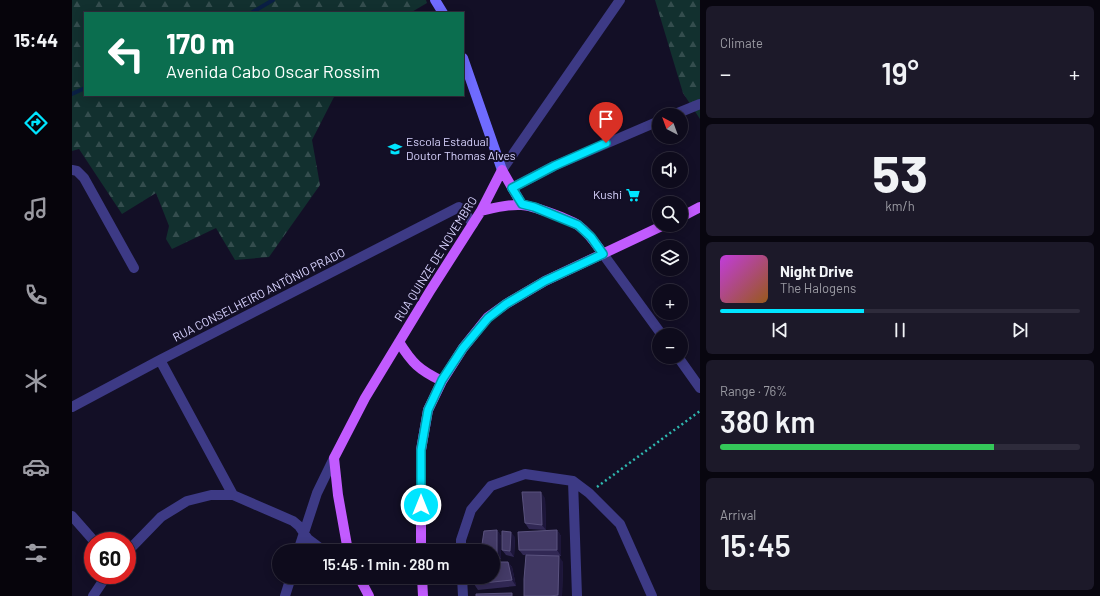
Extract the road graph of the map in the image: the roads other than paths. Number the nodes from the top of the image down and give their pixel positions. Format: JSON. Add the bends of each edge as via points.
{"nodes":[{"id":1,"x":435,"y":0,"type":"edge"},
{"id":2,"x":620,"y":0,"type":"edge"},
{"id":3,"x":442,"y":12,"type":"edge"},
{"id":4,"x":464,"y":61,"type":"edge"},
{"id":5,"x":700,"y":104,"type":"edge"},
{"id":6,"x":688,"y":109,"type":"edge"},
{"id":7,"x":652,"y":124,"type":"edge"},
{"id":8,"x":74,"y":170,"type":"edge"},
{"id":9,"x":502,"y":170,"type":"junction"},
{"id":10,"x":512,"y":188,"type":"junction"},
{"id":11,"x":522,"y":204,"type":"junction"},
{"id":12,"x":700,"y":208,"type":"edge"},
{"id":13,"x":482,"y":211,"type":"junction"},
{"id":14,"x":688,"y":214,"type":"edge"},
{"id":15,"x":473,"y":224,"type":"junction"},
{"id":16,"x":652,"y":231,"type":"edge"},
{"id":17,"x":603,"y":254,"type":"junction"},
{"id":18,"x":134,"y":268,"type":"dead end"},
{"id":19,"x":657,"y":328,"type":"edge"},
{"id":20,"x":399,"y":342,"type":"junction"},
{"id":21,"x":160,"y":360,"type":"junction"},
{"id":22,"x":683,"y":364,"type":"edge"},
{"id":23,"x":442,"y":380,"type":"junction"},
{"id":24,"x":700,"y":388,"type":"edge"},
{"id":25,"x":72,"y":407,"type":"edge"},
{"id":26,"x":334,"y":458,"type":"junction"},
{"id":27,"x":573,"y":481,"type":"junction"},
{"id":28,"x":233,"y":495,"type":"junction"},
{"id":29,"x":72,"y":516,"type":"edge"},
{"id":30,"x":86,"y":532,"type":"edge"},
{"id":31,"x":304,"y":533,"type":"junction"},
{"id":32,"x":136,"y":543,"type":"edge"},
{"id":33,"x":300,"y":544,"type":"edge"},
{"id":34,"x":314,"y":544,"type":"edge"},
{"id":35,"x":347,"y":544,"type":"edge"},
{"id":36,"x":421,"y":544,"type":"edge"},
{"id":37,"x":461,"y":544,"type":"edge"},
{"id":38,"x":101,"y":584,"type":"edge"},
{"id":39,"x":289,"y":584,"type":"edge"},
{"id":40,"x":363,"y":584,"type":"edge"},
{"id":41,"x":422,"y":584,"type":"edge"},
{"id":42,"x":462,"y":584,"type":"edge"},
{"id":43,"x":93,"y":596,"type":"edge"},
{"id":44,"x":285,"y":596,"type":"edge"},
{"id":45,"x":369,"y":596,"type":"edge"},
{"id":46,"x":423,"y":596,"type":"edge"},
{"id":47,"x":463,"y":596,"type":"edge"},
{"id":48,"x":577,"y":596,"type":"edge"},
{"id":49,"x":652,"y":596,"type":"edge"}],
"edges":[{"from":1,"to":3,"type":"main road"},
{"from":2,"to":9,"type":"street","name":"RUA QUINZE DE NOVEMBRO"},
{"from":4,"to":9,"type":"main road"},
{"from":5,"to":6,"type":"street"},
{"from":7,"to":10,"type":"street","via":[[554,166]]},
{"from":8,"to":18,"type":"street","via":[[84,178]]},
{"from":9,"to":10,"type":"main road"},
{"from":9,"to":13,"type":"main road","name":"RUA QUINZE DE NOVEMBRO"},
{"from":10,"to":11,"type":"main road"},
{"from":11,"to":13,"type":"main road"},
{"from":11,"to":17,"type":"main road","via":[[578,225],[591,237]]},
{"from":12,"to":14,"type":"main road"},
{"from":13,"to":15,"type":"main road","name":"RUA QUINZE DE NOVEMBRO"},
{"from":15,"to":20,"type":"main road","name":"RUA QUINZE DE NOVEMBRO"},
{"from":15,"to":21,"type":"street","name":"RUA CONSELHEIRO ANTÔNIO PRADO","via":[[458,208]]},
{"from":16,"to":17,"type":"main road"},
{"from":17,"to":19,"type":"street"},
{"from":17,"to":23,"type":"main road","via":[[545,281],[488,318],[463,348]]},
{"from":20,"to":23,"type":"main road","via":[[410,360],[426,374]]},
{"from":20,"to":26,"type":"main road","name":"RUA QUINZE DE NOVEMBRO","via":[[365,398]]},
{"from":21,"to":25,"type":"street","name":"RUA CONSELHEIRO ANTÔNIO PRADO"},
{"from":21,"to":28,"type":"street"},
{"from":22,"to":24,"type":"street"},
{"from":23,"to":36,"type":"main road","via":[[428,410],[421,450]]},
{"from":26,"to":31,"type":"street","via":[[317,493]]},
{"from":26,"to":35,"type":"main road"},
{"from":27,"to":37,"type":"street","via":[[525,474],[491,486],[471,510]]},
{"from":27,"to":48,"type":"street"},
{"from":27,"to":49,"type":"street","via":[[620,524]]},
{"from":28,"to":31,"type":"street","via":[[293,521]]},
{"from":28,"to":32,"type":"street","via":[[211,495],[187,501],[161,517]]},
{"from":29,"to":30,"type":"street"},
{"from":31,"to":33,"type":"street"},
{"from":31,"to":34,"type":"street"},
{"from":38,"to":43,"type":"street"},
{"from":39,"to":44,"type":"street"},
{"from":40,"to":45,"type":"main road"},
{"from":41,"to":46,"type":"main road"},
{"from":42,"to":47,"type":"street"}]}
